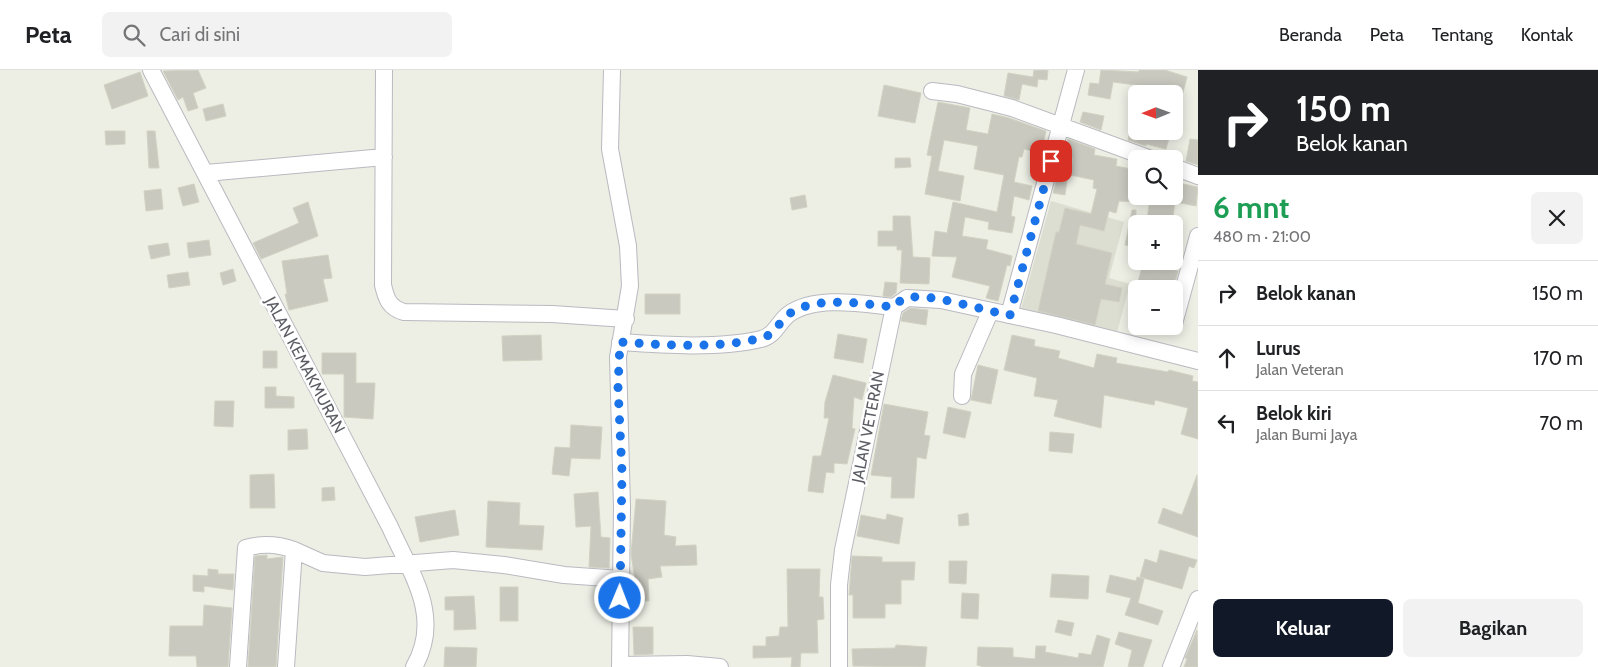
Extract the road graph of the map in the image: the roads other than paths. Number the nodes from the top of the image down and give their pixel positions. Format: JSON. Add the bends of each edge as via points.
{"nodes":[{"id":1,"x":151,"y":70,"type":"edge"},
{"id":2,"x":384,"y":70,"type":"edge"},
{"id":3,"x":612,"y":70,"type":"edge"},
{"id":4,"x":1076,"y":70,"type":"edge"},
{"id":5,"x":932,"y":91,"type":"dead end"},
{"id":6,"x":1062,"y":126,"type":"junction"},
{"id":7,"x":1128,"y":151,"type":"edge"},
{"id":8,"x":384,"y":157,"type":"junction"},
{"id":9,"x":1183,"y":170,"type":"edge"},
{"id":10,"x":206,"y":173,"type":"junction"},
{"id":11,"x":1198,"y":176,"type":"edge"},
{"id":12,"x":1198,"y":236,"type":"edge"},
{"id":13,"x":1183,"y":289,"type":"edge"},
{"id":14,"x":894,"y":307,"type":"junction"},
{"id":15,"x":990,"y":312,"type":"junction"},
{"id":16,"x":1010,"y":315,"type":"junction"},
{"id":17,"x":626,"y":320,"type":"junction"},
{"id":18,"x":1170,"y":335,"type":"edge"},
{"id":19,"x":620,"y":342,"type":"junction"},
{"id":20,"x":1166,"y":352,"type":"junction"},
{"id":21,"x":1198,"y":361,"type":"edge"},
{"id":22,"x":962,"y":396,"type":"dead end"},
{"id":23,"x":294,"y":550,"type":"junction"},
{"id":24,"x":407,"y":565,"type":"junction"},
{"id":25,"x":621,"y":579,"type":"junction"},
{"id":26,"x":1198,"y":599,"type":"edge"},
{"id":27,"x":620,"y":666,"type":"edge"},
{"id":28,"x":238,"y":667,"type":"edge"},
{"id":29,"x":286,"y":667,"type":"edge"},
{"id":30,"x":414,"y":667,"type":"edge"},
{"id":31,"x":720,"y":667,"type":"edge"},
{"id":32,"x":840,"y":667,"type":"edge"},
{"id":33,"x":1171,"y":667,"type":"edge"}],
"edges":[{"from":1,"to":10,"type":"street","name":"JALAN KEMAKMURAN"},
{"from":2,"to":8,"type":"street"},
{"from":3,"to":17,"type":"street","via":[[610,149],[630,269]]},
{"from":4,"to":6,"type":"street"},
{"from":5,"to":6,"type":"street","via":[[993,102]]},
{"from":6,"to":7,"type":"street"},
{"from":6,"to":16,"type":"street"},
{"from":8,"to":10,"type":"street"},
{"from":8,"to":17,"type":"street","via":[[383,284],[386,297],[396,310],[552,314]]},
{"from":9,"to":11,"type":"street"},
{"from":10,"to":24,"type":"street","name":"JALAN KEMAKMURAN","via":[[390,526]]},
{"from":12,"to":13,"type":"street"},
{"from":14,"to":15,"type":"street","via":[[907,298],[916,298],[941,300]]},
{"from":14,"to":19,"type":"street","via":[[835,302],[822,304],[788,315],[777,329],[761,339],[708,344]]},
{"from":14,"to":32,"type":"street","name":"JALAN VETERAN","via":[[840,566]]},
{"from":15,"to":16,"type":"street"},
{"from":15,"to":22,"type":"street","via":[[963,374]]},
{"from":16,"to":20,"type":"street"},
{"from":17,"to":19,"type":"street"},
{"from":18,"to":20,"type":"street"},
{"from":19,"to":25,"type":"street"},
{"from":20,"to":21,"type":"street"},
{"from":23,"to":24,"type":"street","via":[[323,563],[365,567]]},
{"from":23,"to":28,"type":"street","via":[[266,544],[246,548]]},
{"from":23,"to":29,"type":"street"},
{"from":24,"to":25,"type":"street","via":[[453,560]]},
{"from":24,"to":30,"type":"street","name":"JALAN KEMAKMURAN","via":[[426,613],[426,642]]},
{"from":25,"to":27,"type":"street"},
{"from":26,"to":33,"type":"street"},
{"from":27,"to":31,"type":"street","via":[[687,664]]}]}
